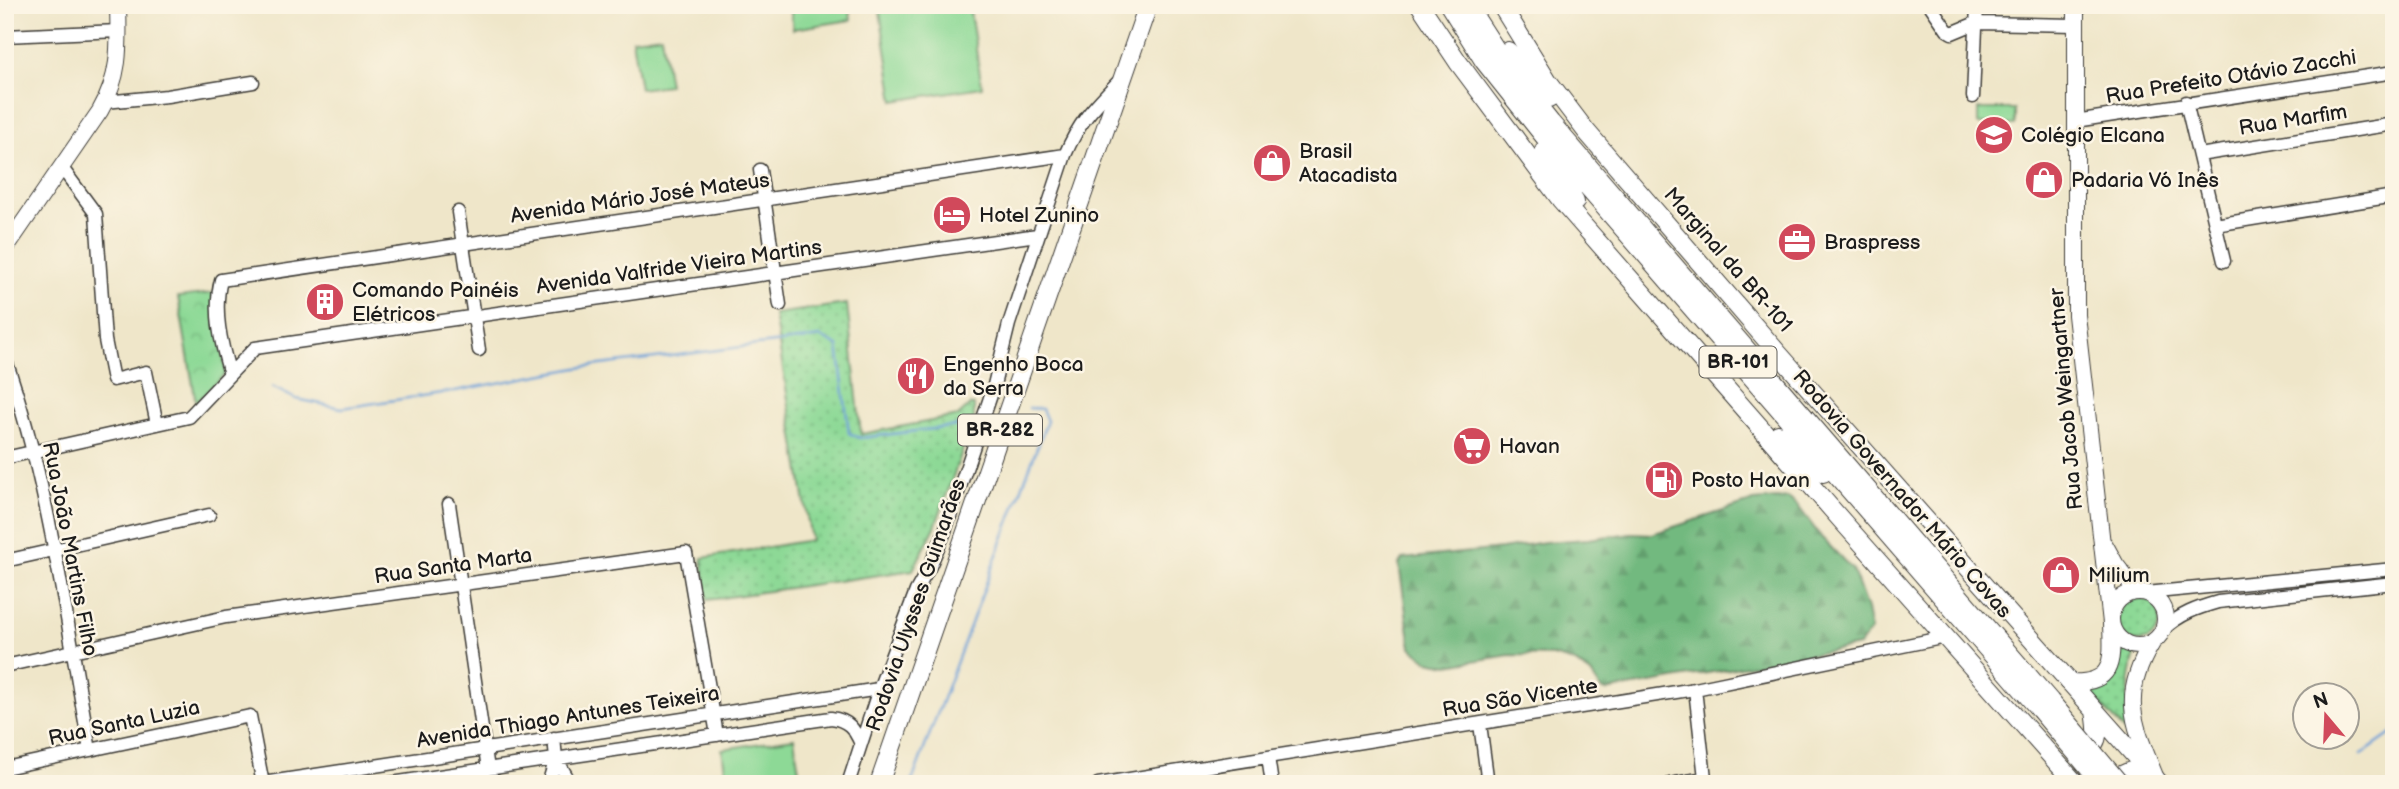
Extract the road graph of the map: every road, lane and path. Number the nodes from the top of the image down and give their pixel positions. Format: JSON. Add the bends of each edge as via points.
{"nodes":[{"id":1,"x":118,"y":5,"type":"edge"},
{"id":2,"x":1148,"y":5,"type":"edge"},
{"id":3,"x":1420,"y":5,"type":"edge"},
{"id":4,"x":1449,"y":5,"type":"edge"},
{"id":5,"x":1467,"y":5,"type":"edge"},
{"id":6,"x":1501,"y":5,"type":"edge"},
{"id":7,"x":1930,"y":5,"type":"edge"},
{"id":8,"x":1977,"y":5,"type":"edge"},
{"id":9,"x":2076,"y":5,"type":"edge"},
{"id":10,"x":1976,"y":23,"type":"junction"},
{"id":11,"x":2075,"y":24,"type":"junction"},
{"id":12,"x":119,"y":31,"type":"junction"},
{"id":13,"x":5,"y":36,"type":"edge"},
{"id":14,"x":2394,"y":72,"type":"edge"},
{"id":15,"x":1123,"y":78,"type":"junction"},
{"id":16,"x":253,"y":82,"type":"dead end"},
{"id":17,"x":1973,"y":97,"type":"dead end"},
{"id":18,"x":1513,"y":101,"type":"junction"},
{"id":19,"x":105,"y":102,"type":"junction"},
{"id":20,"x":2186,"y":102,"type":"junction"},
{"id":21,"x":2075,"y":121,"type":"junction"},
{"id":22,"x":2394,"y":124,"type":"edge"},
{"id":23,"x":1065,"y":155,"type":"junction"},
{"id":24,"x":2199,"y":155,"type":"junction"},
{"id":25,"x":1616,"y":165,"type":"junction"},
{"id":26,"x":62,"y":168,"type":"junction"},
{"id":27,"x":760,"y":170,"type":"dead end"},
{"id":28,"x":2394,"y":196,"type":"edge"},
{"id":29,"x":764,"y":199,"type":"junction"},
{"id":30,"x":458,"y":212,"type":"dead end"},
{"id":31,"x":2216,"y":225,"type":"junction"},
{"id":32,"x":12,"y":232,"type":"edge"},
{"id":33,"x":1037,"y":235,"type":"junction"},
{"id":34,"x":463,"y":244,"type":"junction"},
{"id":35,"x":1601,"y":244,"type":"junction"},
{"id":36,"x":5,"y":249,"type":"edge"},
{"id":37,"x":2224,"y":261,"type":"dead end"},
{"id":38,"x":775,"y":273,"type":"junction"},
{"id":39,"x":780,"y":305,"type":"dead end"},
{"id":40,"x":474,"y":316,"type":"junction"},
{"id":41,"x":479,"y":350,"type":"dead end"},
{"id":42,"x":5,"y":358,"type":"edge"},
{"id":43,"x":230,"y":374,"type":"junction"},
{"id":44,"x":1735,"y":398,"type":"junction"},
{"id":45,"x":157,"y":424,"type":"junction"},
{"id":46,"x":32,"y":452,"type":"junction"},
{"id":47,"x":5,"y":458,"type":"edge"},
{"id":48,"x":449,"y":504,"type":"dead end"},
{"id":49,"x":1868,"y":512,"type":"junction"},
{"id":50,"x":209,"y":515,"type":"dead end"},
{"id":51,"x":2101,"y":537,"type":"junction"},
{"id":52,"x":53,"y":550,"type":"junction"},
{"id":53,"x":5,"y":561,"type":"edge"},
{"id":54,"x":2394,"y":569,"type":"edge"},
{"id":55,"x":2394,"y":583,"type":"edge"},
{"id":56,"x":461,"y":584,"type":"junction"},
{"id":57,"x":2142,"y":593,"type":"junction"},
{"id":58,"x":2111,"y":623,"type":"junction"},
{"id":59,"x":2164,"y":629,"type":"junction"},
{"id":60,"x":1946,"y":637,"type":"junction"},
{"id":61,"x":2152,"y":643,"type":"junction"},
{"id":62,"x":71,"y":651,"type":"junction"},
{"id":63,"x":5,"y":666,"type":"edge"},
{"id":64,"x":2068,"y":682,"type":"junction"},
{"id":65,"x":879,"y":689,"type":"junction"},
{"id":66,"x":1695,"y":689,"type":"junction"},
{"id":67,"x":2045,"y":705,"type":"junction"},
{"id":68,"x":2095,"y":711,"type":"junction"},
{"id":69,"x":713,"y":714,"type":"junction"},
{"id":70,"x":1480,"y":724,"type":"junction"},
{"id":71,"x":717,"y":735,"type":"junction"},
{"id":72,"x":554,"y":738,"type":"junction"},
{"id":73,"x":861,"y":744,"type":"junction"},
{"id":74,"x":485,"y":749,"type":"junction"},
{"id":75,"x":2046,"y":749,"type":"junction"},
{"id":76,"x":90,"y":750,"type":"junction"},
{"id":77,"x":1268,"y":757,"type":"junction"},
{"id":78,"x":556,"y":758,"type":"junction"},
{"id":79,"x":5,"y":768,"type":"edge"},
{"id":80,"x":488,"y":769,"type":"junction"},
{"id":81,"x":2155,"y":777,"type":"edge"},
{"id":82,"x":263,"y":783,"type":"edge"},
{"id":83,"x":385,"y":784,"type":"edge"},
{"id":84,"x":551,"y":784,"type":"edge"},
{"id":85,"x":568,"y":784,"type":"edge"},
{"id":86,"x":848,"y":784,"type":"edge"},
{"id":87,"x":879,"y":784,"type":"edge"},
{"id":88,"x":1101,"y":784,"type":"edge"},
{"id":89,"x":1272,"y":784,"type":"edge"},
{"id":90,"x":1488,"y":784,"type":"edge"},
{"id":91,"x":1670,"y":784,"type":"edge"},
{"id":92,"x":2076,"y":784,"type":"edge"},
{"id":93,"x":2102,"y":784,"type":"edge"},
{"id":94,"x":2109,"y":784,"type":"edge"},
{"id":95,"x":2120,"y":784,"type":"edge"}],
"edges":[{"from":1,"to":12,"type":"main road"},
{"from":2,"to":15,"type":"highway","name":"Rodovia Ulysses Guimarães","number":"BR-282"},
{"from":3,"to":35,"type":"highway","via":[[1553,189]]},
{"from":4,"to":18,"type":"highway","name":"Rodovia Governador Mário Covas","number":"BR-101"},
{"from":5,"to":25,"type":"highway","via":[[1569,122]]},
{"from":5,"to":67,"type":"highway","name":"Rodovia Governador Mário Covas","number":"BR-101","via":[[1511,73],[1551,123]]},
{"from":6,"to":25,"type":"highway","name":"Marginal da BR-101","via":[[1548,81]]},
{"from":7,"to":10,"type":"street","via":[[1952,33]]},
{"from":8,"to":10,"type":"street"},
{"from":9,"to":11,"type":"main road","name":"Rua Jacob Weingartner"},
{"from":10,"to":11,"type":"street"},
{"from":10,"to":17,"type":"street"},
{"from":11,"to":21,"type":"main road","name":"Rua Jacob Weingartner"},
{"from":12,"to":13,"type":"street"},
{"from":12,"to":19,"type":"main road","via":[[117,70]]},
{"from":14,"to":20,"type":"street","name":"Rua Prefeito Otávio Zacchi"},
{"from":15,"to":23,"type":"street","via":[[1085,116]]},
{"from":15,"to":87,"type":"highway","name":"Rodovia Ulysses Guimarães","number":"BR-282"},
{"from":16,"to":19,"type":"street"},
{"from":18,"to":35,"type":"highway"},
{"from":18,"to":49,"type":"highway","name":"Rodovia Governador Mário Covas","number":"BR-101"},
{"from":19,"to":26,"type":"main road"},
{"from":20,"to":21,"type":"street","name":"Rua Prefeito Otávio Zacchi"},
{"from":20,"to":24,"type":"street"},
{"from":21,"to":51,"type":"main road","name":"Rua Jacob Weingartner","via":[[2076,315]]},
{"from":22,"to":24,"type":"street","name":"Rua Marfim"},
{"from":23,"to":29,"type":"street","name":"Avenida Mário José Mateus"},
{"from":23,"to":33,"type":"street"},
{"from":24,"to":31,"type":"street"},
{"from":25,"to":64,"type":"highway","name":"Marginal da BR-101"},
{"from":26,"to":32,"type":"main road"},
{"from":26,"to":45,"type":"street","via":[[96,214],[105,340],[113,380],[146,372]]},
{"from":27,"to":29,"type":"street"},
{"from":28,"to":31,"type":"street"},
{"from":29,"to":34,"type":"street","name":"Avenida Mário José Mateus"},
{"from":29,"to":38,"type":"street"},
{"from":30,"to":34,"type":"street"},
{"from":31,"to":37,"type":"street"},
{"from":32,"to":36,"type":"main road"},
{"from":33,"to":38,"type":"street","name":"Avenida Valfride Vieira Martins"},
{"from":33,"to":65,"type":"street","via":[[993,389],[944,534],[916,591]]},
{"from":34,"to":40,"type":"street"},
{"from":34,"to":43,"type":"street","name":"Avenida Mário José Mateus","via":[[221,280],[219,323]]},
{"from":35,"to":44,"type":"highway"},
{"from":38,"to":39,"type":"street"},
{"from":38,"to":40,"type":"street","name":"Avenida Valfride Vieira Martins"},
{"from":40,"to":41,"type":"street"},
{"from":40,"to":43,"type":"street","name":"Avenida Valfride Vieira Martins","via":[[255,348]]},
{"from":42,"to":46,"type":"street","name":"Rua João Martins Filho"},
{"from":43,"to":45,"type":"street","name":"Avenida Valfride Vieira Martins","via":[[189,417]]},
{"from":44,"to":49,"type":"highway"},
{"from":44,"to":60,"type":"highway"},
{"from":45,"to":46,"type":"street"},
{"from":46,"to":47,"type":"street"},
{"from":46,"to":52,"type":"street","name":"Rua João Martins Filho"},
{"from":48,"to":56,"type":"street"},
{"from":49,"to":67,"type":"highway","name":"Rodovia Governador Mário Covas","number":"BR-101"},
{"from":50,"to":52,"type":"street"},
{"from":51,"to":57,"type":"main road","name":"Rua Jacob Weingartner","via":[[2116,565]]},
{"from":51,"to":58,"type":"main road","name":"Rua Jacob Weingartner"},
{"from":52,"to":53,"type":"street"},
{"from":52,"to":62,"type":"street","name":"Rua João Martins Filho"},
{"from":54,"to":57,"type":"street"},
{"from":55,"to":59,"type":"street","via":[[2218,602],[2190,610]]},
{"from":56,"to":62,"type":"street","name":"Rua Santa Marta","via":[[226,617]]},
{"from":56,"to":69,"type":"street","name":"Rua Santa Marta","via":[[686,553]]},
{"from":56,"to":74,"type":"street"},
{"from":57,"to":58,"type":"main road","via":[[2128,594],[2114,605]]},
{"from":57,"to":59,"type":"main road","via":[[2161,603]]},
{"from":58,"to":61,"type":"main road","via":[[2113,632],[2126,644]]},
{"from":58,"to":64,"type":"main road","name":"Rua Jacob Weingartner","via":[[2112,653],[2107,670],[2094,681]]},
{"from":59,"to":61,"type":"main road"},
{"from":60,"to":66,"type":"street","name":"Rua São Vicente"},
{"from":60,"to":75,"type":"highway"},
{"from":61,"to":81,"type":"main road","via":[[2137,672],[2133,695],[2138,736]]},
{"from":62,"to":63,"type":"street","name":"Rua Santa Marta"},
{"from":62,"to":76,"type":"street","name":"Rua João Martins Filho"},
{"from":64,"to":68,"type":"highway","name":"Marginal da BR-101"},
{"from":65,"to":69,"type":"street","name":"Avenida Thiago Antunes Teixeira"},
{"from":65,"to":73,"type":"street"},
{"from":66,"to":70,"type":"street","name":"Rua São Vicente"},
{"from":66,"to":91,"type":"street","via":[[1705,778]]},
{"from":67,"to":93,"type":"highway","name":"Rodovia Governador Mário Covas","number":"BR-101","bridge":true},
{"from":67,"to":95,"type":"highway","name":"Rodovia Governador Mário Covas","number":"BR-101","bridge":true},
{"from":68,"to":75,"type":"highway","via":[[2098,733],[2087,751],[2064,757]]},
{"from":68,"to":81,"type":"highway","name":"Marginal da BR-101"},
{"from":69,"to":71,"type":"street"},
{"from":69,"to":72,"type":"street","name":"Avenida Thiago Antunes Teixeira"},
{"from":70,"to":77,"type":"street","name":"Rua São Vicente"},
{"from":70,"to":90,"type":"street"},
{"from":71,"to":73,"type":"street","name":"Avenida Thiago Antunes Teixeira","via":[[831,718],[849,723]]},
{"from":71,"to":78,"type":"street","name":"Avenida Thiago Antunes Teixeira"},
{"from":72,"to":74,"type":"street","name":"Avenida Thiago Antunes Teixeira"},
{"from":72,"to":78,"type":"street"},
{"from":73,"to":86,"type":"street"},
{"from":74,"to":80,"type":"street"},
{"from":74,"to":82,"type":"street","name":"Avenida Thiago Antunes Teixeira"},
{"from":75,"to":92,"type":"highway"},
{"from":76,"to":79,"type":"street","name":"Rua Santa Luzia"},
{"from":76,"to":82,"type":"street","name":"Rua Santa Luzia","via":[[250,716]]},
{"from":77,"to":88,"type":"street","name":"Rua São Vicente"},
{"from":77,"to":89,"type":"street"},
{"from":78,"to":80,"type":"street","name":"Avenida Thiago Antunes Teixeira"},
{"from":78,"to":84,"type":"street"},
{"from":78,"to":85,"type":"street"},
{"from":80,"to":83,"type":"street","name":"Avenida Thiago Antunes Teixeira"},
{"from":81,"to":94,"type":"main road","via":[[2127,771]]}]}
